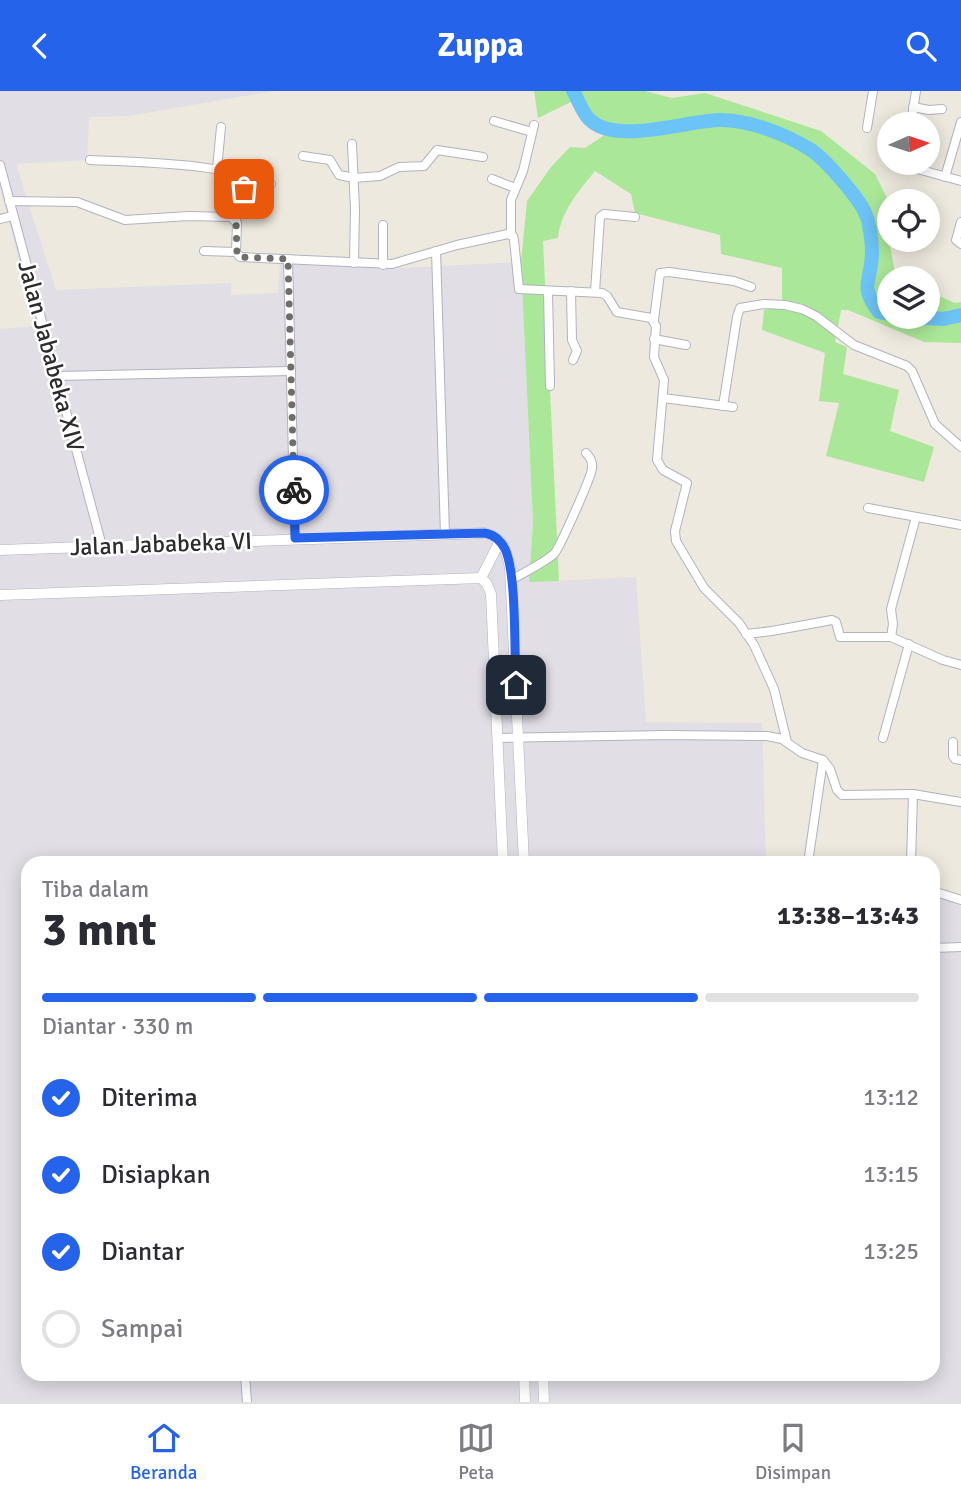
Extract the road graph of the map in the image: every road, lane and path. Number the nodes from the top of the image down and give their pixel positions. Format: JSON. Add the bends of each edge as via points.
{"nodes":[{"id":1,"x":873,"y":91,"type":"edge"},
{"id":2,"x":916,"y":91,"type":"edge"},
{"id":3,"x":914,"y":107,"type":"junction"},
{"id":4,"x":942,"y":110,"type":"dead end"},
{"id":5,"x":913,"y":112,"type":"edge"},
{"id":6,"x":494,"y":121,"type":"dead end"},
{"id":7,"x":961,"y":122,"type":"edge"},
{"id":8,"x":221,"y":127,"type":"dead end"},
{"id":9,"x":867,"y":128,"type":"dead end"},
{"id":10,"x":352,"y":144,"type":"dead end"},
{"id":11,"x":303,"y":156,"type":"dead end"},
{"id":12,"x":484,"y":157,"type":"dead end"},
{"id":13,"x":90,"y":160,"type":"dead end"},
{"id":14,"x":0,"y":165,"type":"edge"},
{"id":15,"x":217,"y":169,"type":"junction"},
{"id":16,"x":938,"y":175,"type":"edge"},
{"id":17,"x":945,"y":177,"type":"junction"},
{"id":18,"x":354,"y":178,"type":"junction"},
{"id":19,"x":244,"y":179,"type":"junction"},
{"id":20,"x":492,"y":179,"type":"dead end"},
{"id":21,"x":961,"y":181,"type":"edge"},
{"id":22,"x":271,"y":184,"type":"dead end"},
{"id":23,"x":516,"y":188,"type":"junction"},
{"id":24,"x":9,"y":201,"type":"junction"},
{"id":25,"x":12,"y":216,"type":"junction"},
{"id":26,"x":635,"y":216,"type":"dead end"},
{"id":27,"x":0,"y":219,"type":"edge"},
{"id":28,"x":236,"y":220,"type":"junction"},
{"id":29,"x":961,"y":222,"type":"edge"},
{"id":30,"x":383,"y":225,"type":"dead end"},
{"id":31,"x":511,"y":234,"type":"junction"},
{"id":32,"x":961,"y":244,"type":"edge"},
{"id":33,"x":204,"y":251,"type":"dead end"},
{"id":34,"x":436,"y":251,"type":"junction"},
{"id":35,"x":236,"y":252,"type":"junction"},
{"id":36,"x":288,"y":259,"type":"junction"},
{"id":37,"x":354,"y":263,"type":"junction"},
{"id":38,"x":383,"y":265,"type":"junction"},
{"id":39,"x":751,"y":287,"type":"dead end"},
{"id":40,"x":546,"y":291,"type":"junction"},
{"id":41,"x":571,"y":291,"type":"junction"},
{"id":42,"x":595,"y":292,"type":"junction"},
{"id":43,"x":654,"y":320,"type":"junction"},
{"id":44,"x":654,"y":339,"type":"junction"},
{"id":45,"x":686,"y":345,"type":"dead end"},
{"id":46,"x":573,"y":360,"type":"dead end"},
{"id":47,"x":291,"y":371,"type":"junction"},
{"id":48,"x":57,"y":376,"type":"junction"},
{"id":49,"x":550,"y":386,"type":"dead end"},
{"id":50,"x":663,"y":398,"type":"junction"},
{"id":51,"x":946,"y":433,"type":"junction"},
{"id":52,"x":961,"y":433,"type":"edge"},
{"id":53,"x":961,"y":447,"type":"edge"},
{"id":54,"x":586,"y":453,"type":"dead end"},
{"id":55,"x":868,"y":509,"type":"dead end"},
{"id":56,"x":916,"y":517,"type":"junction"},
{"id":57,"x":961,"y":525,"type":"edge"},
{"id":58,"x":445,"y":534,"type":"junction"},
{"id":59,"x":295,"y":538,"type":"junction"},
{"id":60,"x":500,"y":541,"type":"junction"},
{"id":61,"x":102,"y":546,"type":"junction"},
{"id":62,"x":0,"y":550,"type":"edge"},
{"id":63,"x":481,"y":577,"type":"junction"},
{"id":64,"x":511,"y":580,"type":"junction"},
{"id":65,"x":0,"y":595,"type":"edge"},
{"id":66,"x":746,"y":634,"type":"junction"},
{"id":67,"x":891,"y":637,"type":"junction"},
{"id":68,"x":909,"y":644,"type":"junction"},
{"id":69,"x":961,"y":665,"type":"edge"},
{"id":70,"x":518,"y":737,"type":"junction"},
{"id":71,"x":499,"y":738,"type":"junction"},
{"id":72,"x":883,"y":738,"type":"dead end"},
{"id":73,"x":787,"y":742,"type":"junction"},
{"id":74,"x":953,"y":742,"type":"dead end"},
{"id":75,"x":823,"y":760,"type":"junction"},
{"id":76,"x":961,"y":760,"type":"edge"},
{"id":77,"x":913,"y":794,"type":"junction"},
{"id":78,"x":961,"y":802,"type":"edge"},
{"id":79,"x":503,"y":856,"type":"edge"},
{"id":80,"x":524,"y":856,"type":"edge"},
{"id":81,"x":809,"y":856,"type":"edge"},
{"id":82,"x":911,"y":856,"type":"edge"},
{"id":83,"x":940,"y":893,"type":"edge"},
{"id":84,"x":961,"y":900,"type":"edge"},
{"id":85,"x":961,"y":947,"type":"edge"},
{"id":86,"x":940,"y":948,"type":"edge"},
{"id":87,"x":246,"y":1381,"type":"edge"},
{"id":88,"x":524,"y":1381,"type":"edge"},
{"id":89,"x":543,"y":1381,"type":"edge"},
{"id":90,"x":247,"y":1402,"type":"edge"},
{"id":91,"x":525,"y":1402,"type":"edge"},
{"id":92,"x":544,"y":1402,"type":"edge"}],
"edges":[{"from":1,"to":9,"type":"street"},
{"from":2,"to":3,"type":"street"},
{"from":3,"to":4,"type":"street"},
{"from":3,"to":5,"type":"street"},
{"from":6,"to":23,"type":"street","via":[[533,129]]},
{"from":7,"to":17,"type":"street"},
{"from":8,"to":15,"type":"street"},
{"from":10,"to":18,"type":"street"},
{"from":11,"to":18,"type":"street","via":[[330,160],[339,175]]},
{"from":12,"to":18,"type":"street","via":[[437,149],[424,166]]},
{"from":13,"to":15,"type":"street"},
{"from":14,"to":24,"type":"street","name":"Jalan Jababeka XIV"},
{"from":15,"to":19,"type":"street"},
{"from":16,"to":17,"type":"street"},
{"from":17,"to":21,"type":"street"},
{"from":18,"to":37,"type":"street"},
{"from":19,"to":22,"type":"street"},
{"from":19,"to":28,"type":"street"},
{"from":20,"to":23,"type":"street"},
{"from":23,"to":31,"type":"street","via":[[511,199]]},
{"from":24,"to":25,"type":"street","name":"Jalan Jababeka XIV"},
{"from":24,"to":28,"type":"street","via":[[77,202],[125,220],[189,216]]},
{"from":25,"to":27,"type":"street"},
{"from":25,"to":48,"type":"street","name":"Jalan Jababeka XIV"},
{"from":26,"to":42,"type":"street","via":[[600,217]]},
{"from":28,"to":35,"type":"street"},
{"from":29,"to":32,"type":"street","via":[[956,240]]},
{"from":30,"to":38,"type":"street"},
{"from":31,"to":34,"type":"street"},
{"from":31,"to":40,"type":"street","via":[[519,289]]},
{"from":33,"to":35,"type":"street"},
{"from":34,"to":38,"type":"street"},
{"from":34,"to":58,"type":"street"},
{"from":35,"to":36,"type":"street","via":[[240,257]]},
{"from":36,"to":37,"type":"street"},
{"from":36,"to":47,"type":"street"},
{"from":37,"to":38,"type":"street"},
{"from":39,"to":43,"type":"street","via":[[660,272]]},
{"from":40,"to":41,"type":"street"},
{"from":40,"to":49,"type":"street"},
{"from":41,"to":42,"type":"street"},
{"from":41,"to":46,"type":"street","via":[[572,340],[577,351]]},
{"from":42,"to":43,"type":"street","via":[[605,295],[617,312]]},
{"from":43,"to":44,"type":"street"},
{"from":44,"to":45,"type":"street"},
{"from":44,"to":50,"type":"street","via":[[655,362],[664,380]]},
{"from":47,"to":48,"type":"street"},
{"from":47,"to":59,"type":"street"},
{"from":48,"to":61,"type":"street","name":"Jalan Jababeka XIV"},
{"from":50,"to":51,"type":"street","via":[[728,407],[740,308],[785,305],[816,316],[854,345],[907,366],[934,424]]},
{"from":50,"to":66,"type":"street","via":[[658,464],[687,483],[676,541],[704,587]]},
{"from":51,"to":52,"type":"street"},
{"from":51,"to":53,"type":"street"},
{"from":54,"to":64,"type":"street","via":[[592,467],[588,483],[560,547]]},
{"from":55,"to":56,"type":"street"},
{"from":56,"to":57,"type":"street"},
{"from":56,"to":67,"type":"street","via":[[891,609]]},
{"from":58,"to":59,"type":"street","name":"Jalan Jababeka VI"},
{"from":58,"to":60,"type":"street","name":"Jalan Jababeka VI","via":[[490,534]]},
{"from":59,"to":61,"type":"street","name":"Jalan Jababeka VI"},
{"from":60,"to":63,"type":"street"},
{"from":60,"to":64,"type":"street"},
{"from":61,"to":62,"type":"street","name":"Jalan Jababeka VI"},
{"from":63,"to":65,"type":"street","name":"Jalan Jababeka VI"},
{"from":63,"to":71,"type":"street","via":[[491,594]]},
{"from":64,"to":70,"type":"street"},
{"from":66,"to":67,"type":"street","via":[[832,620],[840,637]]},
{"from":66,"to":73,"type":"street","via":[[774,689]]},
{"from":67,"to":68,"type":"street"},
{"from":68,"to":69,"type":"street"},
{"from":68,"to":72,"type":"street"},
{"from":70,"to":71,"type":"street"},
{"from":70,"to":73,"type":"street","via":[[756,736]]},
{"from":70,"to":80,"type":"street"},
{"from":71,"to":79,"type":"street"},
{"from":73,"to":75,"type":"street","via":[[802,754]]},
{"from":74,"to":76,"type":"street","via":[[953,756]]},
{"from":75,"to":77,"type":"street","via":[[842,795]]},
{"from":75,"to":81,"type":"street"},
{"from":77,"to":78,"type":"street"},
{"from":77,"to":82,"type":"street"},
{"from":83,"to":84,"type":"street"},
{"from":85,"to":86,"type":"street"},
{"from":87,"to":90,"type":"street"},
{"from":88,"to":91,"type":"street"},
{"from":89,"to":92,"type":"street"}]}
